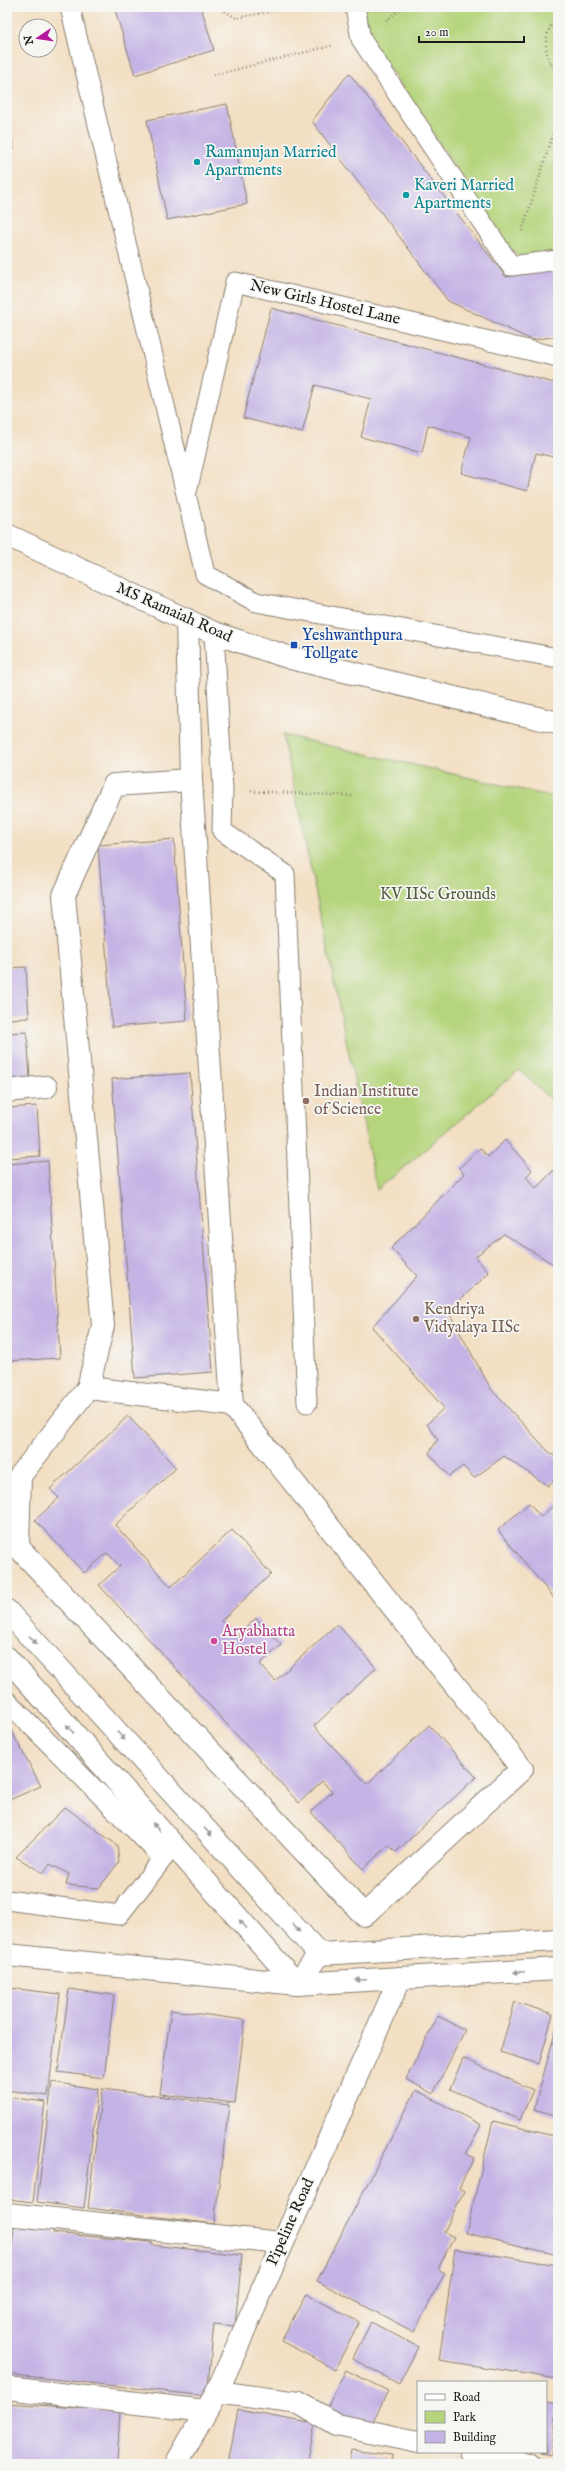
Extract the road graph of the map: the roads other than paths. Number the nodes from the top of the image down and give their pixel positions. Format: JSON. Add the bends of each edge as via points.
{"nodes":[{"id":1,"x":70,"y":7,"type":"edge"},
{"id":2,"x":355,"y":7,"type":"edge"},
{"id":3,"x":558,"y":260,"type":"edge"},
{"id":4,"x":558,"y":357,"type":"edge"},
{"id":5,"x":186,"y":495,"type":"junction"},
{"id":6,"x":7,"y":535,"type":"edge"},
{"id":7,"x":187,"y":620,"type":"junction"},
{"id":8,"x":214,"y":633,"type":"junction"},
{"id":9,"x":558,"y":658,"type":"edge"},
{"id":10,"x":558,"y":723,"type":"edge"},
{"id":11,"x":192,"y":780,"type":"junction"},
{"id":12,"x":46,"y":1087,"type":"dead end"},
{"id":13,"x":7,"y":1091,"type":"edge"},
{"id":14,"x":88,"y":1388,"type":"junction"},
{"id":15,"x":307,"y":1403,"type":"dead end"},
{"id":16,"x":232,"y":1405,"type":"junction"},
{"id":17,"x":7,"y":1611,"type":"edge"},
{"id":18,"x":7,"y":1658,"type":"edge"},
{"id":19,"x":7,"y":1701,"type":"edge"},
{"id":20,"x":168,"y":1852,"type":"junction"},
{"id":21,"x":7,"y":1900,"type":"edge"},
{"id":22,"x":558,"y":1940,"type":"edge"},
{"id":23,"x":319,"y":1954,"type":"junction"},
{"id":24,"x":7,"y":1955,"type":"edge"},
{"id":25,"x":558,"y":1970,"type":"edge"},
{"id":26,"x":400,"y":1978,"type":"junction"},
{"id":27,"x":297,"y":1984,"type":"junction"},
{"id":28,"x":7,"y":2214,"type":"edge"},
{"id":29,"x":282,"y":2243,"type":"junction"},
{"id":30,"x":7,"y":2388,"type":"edge"},
{"id":31,"x":217,"y":2392,"type":"junction"},
{"id":32,"x":206,"y":2411,"type":"junction"},
{"id":33,"x":417,"y":2442,"type":"edge"},
{"id":34,"x":475,"y":2453,"type":"edge"},
{"id":35,"x":176,"y":2464,"type":"edge"},
{"id":36,"x":529,"y":2464,"type":"edge"}],
"edges":[{"from":1,"to":5,"type":"lane"},
{"from":2,"to":3,"type":"lane","via":[[360,39],[511,266]]},
{"from":4,"to":5,"type":"lane","name":"New Girls Hostel Lane","via":[[235,282]]},
{"from":5,"to":9,"type":"lane","via":[[205,574],[256,602]]},
{"from":6,"to":7,"type":"street","name":"MS Ramaiah Road"},
{"from":7,"to":8,"type":"street","name":"MS Ramaiah Road"},
{"from":7,"to":11,"type":"street"},
{"from":8,"to":10,"type":"street","name":"MS Ramaiah Road","via":[[291,658]]},
{"from":8,"to":15,"type":"lane","via":[[223,789],[222,832],[284,874]]},
{"from":11,"to":14,"type":"street","via":[[114,785],[64,895],[103,1326]]},
{"from":11,"to":16,"type":"street"},
{"from":12,"to":13,"type":"street"},
{"from":14,"to":16,"type":"street"},
{"from":14,"to":16,"type":"street","via":[[20,1476],[18,1547],[364,1915],[522,1769]]},
{"from":17,"to":23,"type":"street","one_way":true},
{"from":20,"to":18,"type":"street","one_way":true},
{"from":19,"to":20,"type":"lane"},
{"from":20,"to":21,"type":"lane","via":[[119,1915]]},
{"from":27,"to":20,"type":"street","one_way":true},
{"from":22,"to":23,"type":"street"},
{"from":23,"to":27,"type":"street"},
{"from":24,"to":27,"type":"street"},
{"from":25,"to":26,"type":"street","one_way":true},
{"from":26,"to":27,"type":"street","one_way":true},
{"from":26,"to":29,"type":"street","name":"Pipeline Road"},
{"from":28,"to":29,"type":"street"},
{"from":29,"to":31,"type":"street","name":"Pipeline Road"},
{"from":30,"to":32,"type":"street"},
{"from":31,"to":32,"type":"street","name":"Pipeline Road"},
{"from":31,"to":33,"type":"street","via":[[299,2403],[337,2425]]},
{"from":32,"to":35,"type":"street","name":"Pipeline Road"},
{"from":34,"to":36,"type":"street"}]}
